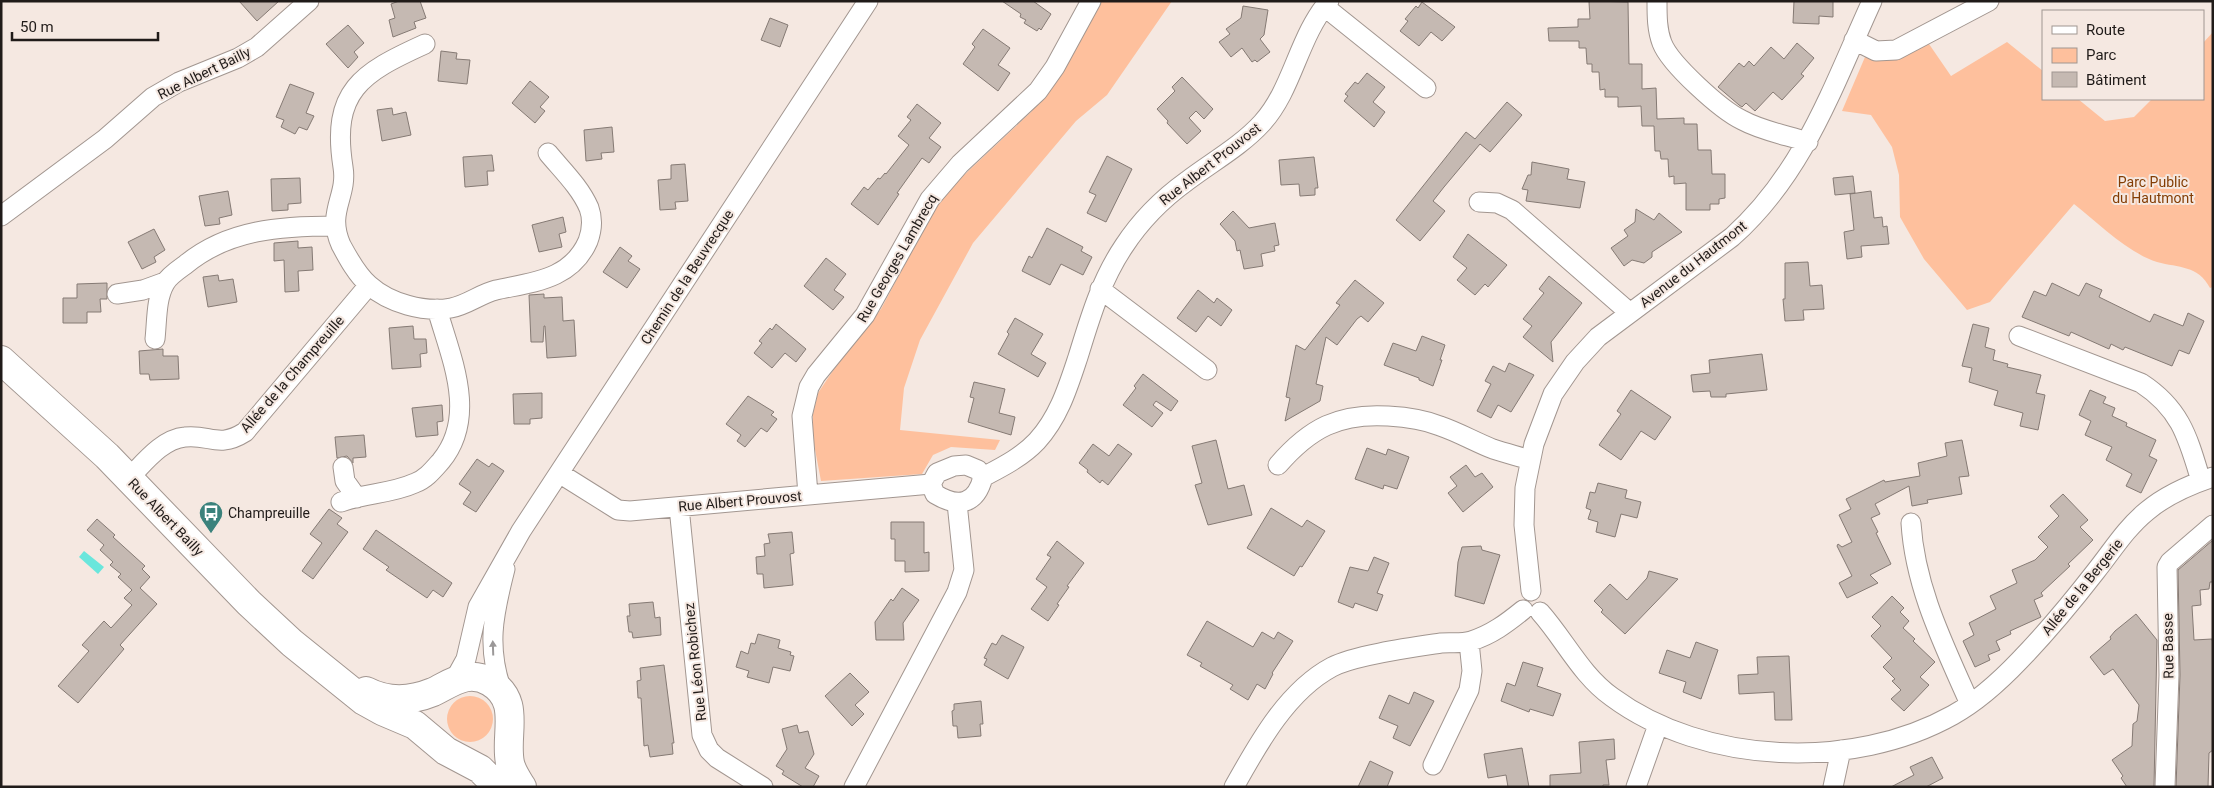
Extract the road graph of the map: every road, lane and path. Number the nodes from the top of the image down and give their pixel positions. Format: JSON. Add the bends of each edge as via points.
{"nodes":[{"id":1,"x":309,"y":1,"type":"edge"},
{"id":2,"x":868,"y":1,"type":"edge"},
{"id":3,"x":1091,"y":1,"type":"edge"},
{"id":4,"x":1657,"y":1,"type":"edge"},
{"id":5,"x":1872,"y":1,"type":"edge"},
{"id":6,"x":1989,"y":1,"type":"edge"},
{"id":7,"x":1327,"y":4,"type":"edge"},
{"id":8,"x":1854,"y":40,"type":"junction"},
{"id":9,"x":425,"y":44,"type":"dead end"},
{"id":10,"x":1426,"y":88,"type":"dead end"},
{"id":11,"x":1808,"y":142,"type":"junction"},
{"id":12,"x":548,"y":153,"type":"dead end"},
{"id":13,"x":1479,"y":202,"type":"dead end"},
{"id":14,"x":1,"y":216,"type":"edge"},
{"id":15,"x":336,"y":226,"type":"junction"},
{"id":16,"x":166,"y":282,"type":"junction"},
{"id":17,"x":369,"y":285,"type":"junction"},
{"id":18,"x":1100,"y":289,"type":"junction"},
{"id":19,"x":117,"y":294,"type":"dead end"},
{"id":20,"x":437,"y":309,"type":"junction"},
{"id":21,"x":1630,"y":313,"type":"junction"},
{"id":22,"x":2019,"y":336,"type":"dead end"},
{"id":23,"x":155,"y":339,"type":"dead end"},
{"id":24,"x":1,"y":360,"type":"edge"},
{"id":25,"x":1208,"y":370,"type":"dead end"},
{"id":26,"x":1530,"y":460,"type":"junction"},
{"id":27,"x":1278,"y":465,"type":"dead end"},
{"id":28,"x":343,"y":467,"type":"dead end"},
{"id":29,"x":559,"y":473,"type":"junction"},
{"id":30,"x":983,"y":477,"type":"junction"},
{"id":31,"x":129,"y":478,"type":"junction"},
{"id":32,"x":2207,"y":479,"type":"edge"},
{"id":33,"x":931,"y":484,"type":"junction"},
{"id":34,"x":808,"y":495,"type":"junction"},
{"id":35,"x":957,"y":503,"type":"junction"},
{"id":36,"x":679,"y":507,"type":"junction"},
{"id":37,"x":1910,"y":523,"type":"dead end"},
{"id":38,"x":2213,"y":525,"type":"edge"},
{"id":39,"x":508,"y":554,"type":"junction"},
{"id":40,"x":1532,"y":611,"type":"junction"},
{"id":41,"x":1469,"y":642,"type":"junction"},
{"id":42,"x":331,"y":674,"type":"junction"},
{"id":43,"x":449,"y":683,"type":"junction"},
{"id":44,"x":504,"y":695,"type":"junction"},
{"id":45,"x":1970,"y":704,"type":"junction"},
{"id":46,"x":510,"y":725,"type":"junction"},
{"id":47,"x":1658,"y":725,"type":"junction"},
{"id":48,"x":447,"y":749,"type":"junction"},
{"id":49,"x":1841,"y":750,"type":"junction"},
{"id":50,"x":1433,"y":765,"type":"dead end"},
{"id":51,"x":1238,"y":780,"type":"edge"},
{"id":52,"x":498,"y":787,"type":"edge"},
{"id":53,"x":522,"y":787,"type":"edge"},
{"id":54,"x":763,"y":787,"type":"edge"},
{"id":55,"x":854,"y":787,"type":"edge"},
{"id":56,"x":1636,"y":787,"type":"edge"},
{"id":57,"x":1833,"y":787,"type":"edge"},
{"id":58,"x":2164,"y":787,"type":"edge"}],
"edges":[{"from":1,"to":14,"type":"street","name":"Rue Albert Bailly","via":[[257,47],[153,97],[105,139]]},
{"from":2,"to":29,"type":"street","name":"Chemin de la Beuvrecque"},
{"from":3,"to":34,"type":"street","name":"Rue Georges Lambrecq","via":[[1038,92],[960,164],[930,199],[866,315],[809,387],[802,416]]},
{"from":4,"to":11,"type":"street","via":[[1657,20],[1663,45],[1676,64],[1712,99],[1741,120]]},
{"from":5,"to":8,"type":"street","name":"Avenue du Hautmont"},
{"from":6,"to":8,"type":"street","via":[[1896,50],[1876,51]]},
{"from":7,"to":10,"type":"street","name":"Rue Albert Prouvost"},
{"from":7,"to":18,"type":"street","name":"Rue Albert Prouvost","via":[[1306,36],[1278,99],[1263,122],[1154,209],[1124,246]]},
{"from":8,"to":11,"type":"street","name":"Avenue du Hautmont"},
{"from":9,"to":15,"type":"street","via":[[372,71],[349,98],[340,121],[345,176],[335,211]]},
{"from":11,"to":21,"type":"street","name":"Avenue du Hautmont","via":[[1784,181],[1746,225]]},
{"from":12,"to":20,"type":"street","via":[[578,189],[588,207],[591,230],[582,252],[551,278],[496,290],[461,305]]},
{"from":13,"to":21,"type":"street","name":"Avenue du Hautmont","via":[[1497,203],[1512,210]]},
{"from":15,"to":16,"type":"street","via":[[274,229],[224,240],[200,253]]},
{"from":15,"to":17,"type":"street","via":[[341,244]]},
{"from":16,"to":19,"type":"street","via":[[144,290]]},
{"from":16,"to":23,"type":"street","via":[[159,303]]},
{"from":17,"to":20,"type":"street","via":[[414,307]]},
{"from":17,"to":31,"type":"street","name":"Allée de la Champreuille","via":[[244,432],[233,439],[220,441],[194,437],[172,440]]},
{"from":18,"to":25,"type":"street"},
{"from":18,"to":30,"type":"street","name":"Rue Albert Prouvost","via":[[1067,389],[1051,422],[1024,452]]},
{"from":20,"to":28,"type":"street","via":[[460,400],[460,422],[448,453],[418,482],[399,490],[349,500]]},
{"from":21,"to":26,"type":"street","name":"Avenue du Hautmont","via":[[1586,349],[1563,378],[1546,410]]},
{"from":22,"to":32,"type":"street","name":"Allée de la Bergerie","via":[[2152,390],[2180,421]]},
{"from":24,"to":31,"type":"main road","name":"Rue Albert Bailly"},
{"from":26,"to":27,"type":"street","via":[[1493,449],[1428,422],[1368,415],[1329,424],[1297,444]]},
{"from":26,"to":40,"type":"street","name":"Avenue du Hautmont","via":[[1524,507],[1531,591],[1542,596],[1543,607]]},
{"from":29,"to":36,"type":"street","name":"Rue Albert Prouvost","via":[[618,510]]},
{"from":29,"to":39,"type":"street","name":"Chemin de la Beuvrecque"},
{"from":30,"to":33,"type":"street","via":[[978,470],[966,465],[954,466],[937,473]]},
{"from":30,"to":35,"type":"street","via":[[976,494]]},
{"from":31,"to":42,"type":"main road","name":"Rue Albert Bailly","via":[[249,603]]},
{"from":32,"to":45,"type":"street","name":"Allée de la Bergerie","via":[[2168,496],[2136,521],[2045,633],[2007,674]]},
{"from":33,"to":34,"type":"street","name":"Rue Albert Prouvost"},
{"from":33,"to":35,"type":"street","via":[[935,494]]},
{"from":34,"to":36,"type":"street","name":"Rue Albert Prouvost"},
{"from":35,"to":55,"type":"street","via":[[964,570],[962,579]]},
{"from":36,"to":54,"type":"street","name":"Rue Léon Robichez","via":[[702,735],[717,758]]},
{"from":37,"to":45,"type":"street","via":[[1925,599]]},
{"from":38,"to":58,"type":"street","name":"Rue Basse","via":[[2167,567],[2169,675]]},
{"from":39,"to":43,"type":"street","name":"Chemin de la Beuvrecque","via":[[478,607],[466,659]]},
{"from":44,"to":39,"type":"street","name":"Chemin de la Beuvrecque","one_way":true,"via":[[492,644]]},
{"from":40,"to":41,"type":"street"},
{"from":40,"to":47,"type":"street","name":"Allée de la Bergerie","via":[[1551,624],[1598,686]]},
{"from":41,"to":50,"type":"street","via":[[1472,671],[1469,690]]},
{"from":41,"to":51,"type":"street","via":[[1432,645],[1333,666],[1287,706]]},
{"from":42,"to":43,"type":"main road","via":[[372,695],[385,698],[407,699]]},
{"from":42,"to":48,"type":"main road","via":[[369,704],[416,725]]},
{"from":43,"to":44,"type":"main road","via":[[470,677],[485,679]]},
{"from":43,"to":48,"type":"main road","via":[[433,700],[429,716],[430,727]]},
{"from":44,"to":46,"type":"main road"},
{"from":45,"to":49,"type":"street","name":"Allée de la Bergerie","via":[[1952,716],[1914,732]]},
{"from":46,"to":48,"type":"main road","via":[[502,742],[488,754],[470,758]]},
{"from":46,"to":53,"type":"main road","via":[[510,764]]},
{"from":47,"to":49,"type":"street","name":"Allée de la Bergerie","via":[[1700,739],[1759,750],[1793,753]]},
{"from":47,"to":56,"type":"street"},
{"from":48,"to":52,"type":"main road","via":[[480,769]]},
{"from":49,"to":57,"type":"street"}]}
